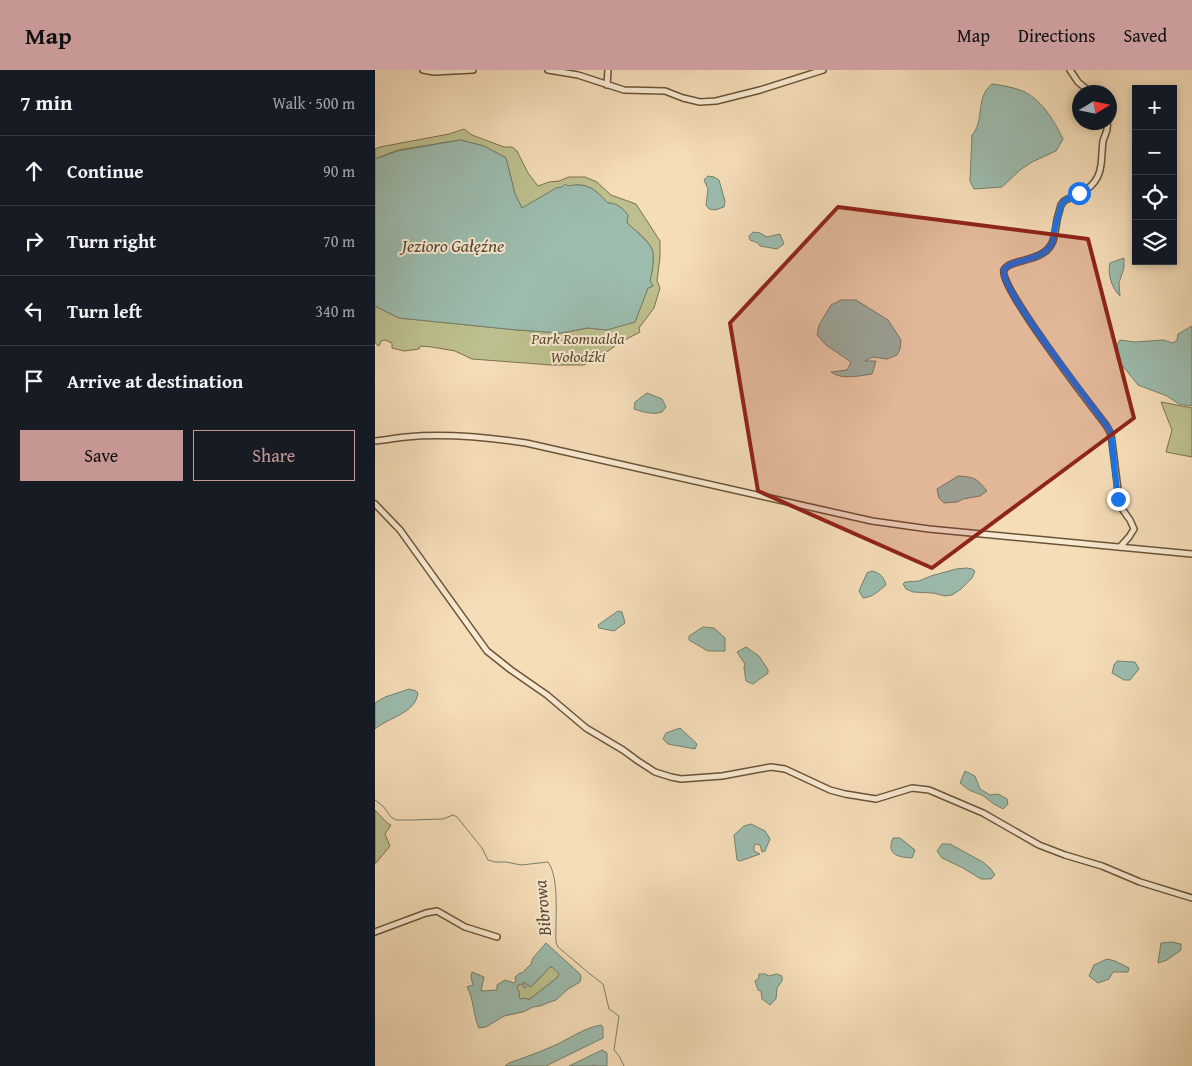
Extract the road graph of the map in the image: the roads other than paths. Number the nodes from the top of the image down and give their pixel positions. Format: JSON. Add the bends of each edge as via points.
{"nodes":[{"id":1,"x":423,"y":70,"type":"edge"},
{"id":2,"x":473,"y":70,"type":"edge"},
{"id":3,"x":548,"y":70,"type":"edge"},
{"id":4,"x":608,"y":70,"type":"edge"},
{"id":5,"x":823,"y":70,"type":"edge"},
{"id":6,"x":1070,"y":70,"type":"edge"},
{"id":7,"x":607,"y":85,"type":"junction"},
{"id":8,"x":1082,"y":85,"type":"edge"},
{"id":9,"x":1107,"y":130,"type":"edge"},
{"id":10,"x":375,"y":442,"type":"edge"},
{"id":11,"x":375,"y":504,"type":"edge"},
{"id":12,"x":1120,"y":547,"type":"junction"},
{"id":13,"x":1192,"y":554,"type":"edge"},
{"id":14,"x":1192,"y":898,"type":"edge"},
{"id":15,"x":375,"y":932,"type":"edge"},
{"id":16,"x":497,"y":937,"type":"dead end"}],
"edges":[{"from":1,"to":2,"type":"street"},
{"from":3,"to":7,"type":"street","via":[[578,75]]},
{"from":4,"to":7,"type":"street"},
{"from":5,"to":7,"type":"street","via":[[716,101],[700,102],[665,91],[625,90]]},
{"from":6,"to":8,"type":"street"},
{"from":9,"to":12,"type":"street","via":[[1097,179],[1093,186],[1064,201],[1053,243],[1047,251],[1009,265],[1003,274],[1032,325],[1111,434],[1120,506],[1134,529]]},
{"from":10,"to":12,"type":"street","via":[[450,435],[490,437],[872,521]]},
{"from":11,"to":14,"type":"street","via":[[400,530],[487,651],[586,728],[655,772],[681,779],[771,767],[785,769],[830,790],[876,799],[912,788],[929,790],[983,814],[1039,845]]},
{"from":12,"to":13,"type":"street"},
{"from":15,"to":16,"type":"street","via":[[437,911],[465,927]]}]}
